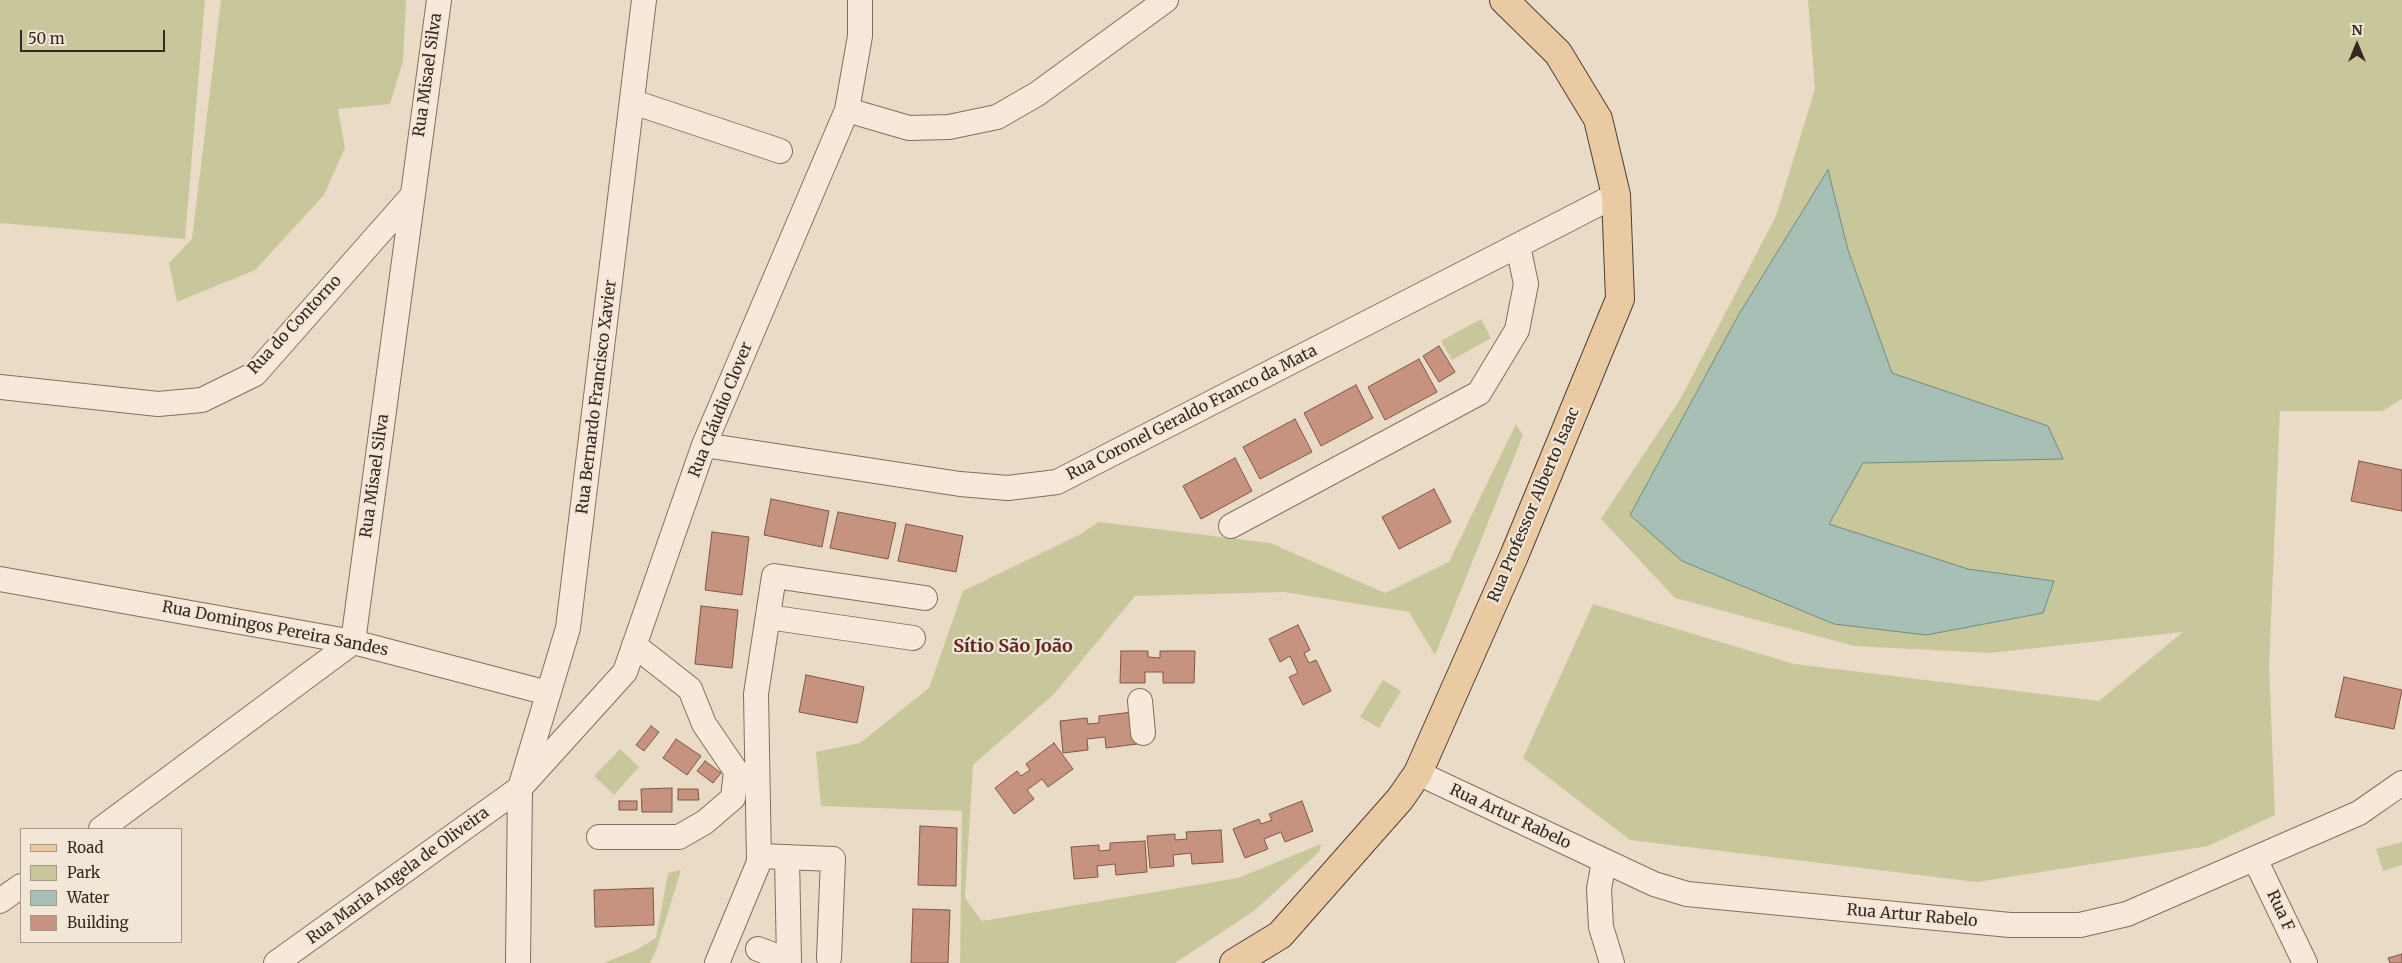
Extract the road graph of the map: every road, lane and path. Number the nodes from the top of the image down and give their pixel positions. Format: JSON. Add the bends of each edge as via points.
{"nodes":[{"id":1,"x":438,"y":0,"type":"edge"},
{"id":2,"x":644,"y":0,"type":"edge"},
{"id":3,"x":860,"y":0,"type":"edge"},
{"id":4,"x":1166,"y":0,"type":"edge"},
{"id":5,"x":1504,"y":0,"type":"edge"},
{"id":6,"x":633,"y":102,"type":"junction"},
{"id":7,"x":847,"y":110,"type":"junction"},
{"id":8,"x":780,"y":151,"type":"dead end"},
{"id":9,"x":1616,"y":195,"type":"junction"},
{"id":10,"x":412,"y":196,"type":"junction"},
{"id":11,"x":1518,"y":246,"type":"junction"},
{"id":12,"x":0,"y":387,"type":"edge"},
{"id":13,"x":704,"y":445,"type":"junction"},
{"id":14,"x":1231,"y":526,"type":"dead end"},
{"id":15,"x":0,"y":579,"type":"edge"},
{"id":16,"x":925,"y":598,"type":"dead end"},
{"id":17,"x":768,"y":617,"type":"junction"},
{"id":18,"x":913,"y":638,"type":"dead end"},
{"id":19,"x":353,"y":642,"type":"junction"},
{"id":20,"x":634,"y":645,"type":"junction"},
{"id":21,"x":548,"y":693,"type":"junction"},
{"id":22,"x":1140,"y":701,"type":"dead end"},
{"id":23,"x":1143,"y":733,"type":"dead end"},
{"id":24,"x":1418,"y":773,"type":"junction"},
{"id":25,"x":2402,"y":782,"type":"edge"},
{"id":26,"x":746,"y":784,"type":"junction"},
{"id":27,"x":520,"y":788,"type":"junction"},
{"id":28,"x":102,"y":828,"type":"edge"},
{"id":29,"x":599,"y":837,"type":"dead end"},
{"id":30,"x":759,"y":856,"type":"junction"},
{"id":31,"x":787,"y":857,"type":"junction"},
{"id":32,"x":2255,"y":859,"type":"junction"},
{"id":33,"x":1604,"y":861,"type":"junction"},
{"id":34,"x":20,"y":887,"type":"edge"},
{"id":35,"x":0,"y":901,"type":"edge"},
{"id":36,"x":758,"y":949,"type":"dead end"},
{"id":37,"x":829,"y":958,"type":"dead end"},
{"id":38,"x":276,"y":963,"type":"edge"},
{"id":39,"x":518,"y":963,"type":"edge"},
{"id":40,"x":717,"y":963,"type":"edge"},
{"id":41,"x":1234,"y":963,"type":"edge"},
{"id":42,"x":1612,"y":963,"type":"edge"},
{"id":43,"x":2305,"y":963,"type":"edge"}],
"edges":[{"from":1,"to":10,"type":"street","name":"Rua Misael Silva"},
{"from":2,"to":6,"type":"street","name":"Rua Bernardo Francisco Xavier"},
{"from":3,"to":7,"type":"street","name":"Rua Cláudio Clover","via":[[860,36]]},
{"from":4,"to":7,"type":"street","via":[[1037,94],[997,117],[949,127],[909,128]]},
{"from":5,"to":9,"type":"main road","name":"Rua Professor Alberto Isaac","via":[[1558,53],[1598,119]]},
{"from":6,"to":8,"type":"street"},
{"from":6,"to":21,"type":"street","name":"Rua Bernardo Francisco Xavier","via":[[573,598],[568,628]]},
{"from":7,"to":13,"type":"street","name":"Rua Cláudio Clover"},
{"from":9,"to":11,"type":"street","name":"Rua Coronel Geraldo Franco da Mata"},
{"from":9,"to":24,"type":"main road","name":"Rua Professor Alberto Isaac","via":[[1620,298],[1514,556]]},
{"from":10,"to":12,"type":"street","name":"Rua do Contorno","via":[[255,374],[202,400],[158,404]]},
{"from":10,"to":19,"type":"street","name":"Rua Misael Silva"},
{"from":11,"to":13,"type":"street","name":"Rua Coronel Geraldo Franco da Mata","via":[[1058,482],[1008,488],[960,484]]},
{"from":11,"to":14,"type":"street","via":[[1526,284],[1517,330],[1479,393]]},
{"from":13,"to":20,"type":"street","name":"Rua Cláudio Clover"},
{"from":15,"to":19,"type":"street","name":"Rua Domingos Pereira Sandes"},
{"from":16,"to":17,"type":"street","via":[[774,576]]},
{"from":17,"to":18,"type":"street"},
{"from":17,"to":26,"type":"street"},
{"from":19,"to":21,"type":"street","name":"Rua Domingos Pereira Sandes"},
{"from":19,"to":28,"type":"street"},
{"from":20,"to":26,"type":"street","via":[[690,689],[704,724]]},
{"from":20,"to":27,"type":"street","name":"Rua Cláudio Clover","via":[[625,672]]},
{"from":21,"to":27,"type":"street","name":"Rua Bernardo Francisco Xavier"},
{"from":22,"to":23,"type":"street"},
{"from":24,"to":33,"type":"street","name":"Rua Artur Rabelo"},
{"from":24,"to":41,"type":"main road","name":"Rua Professor Alberto Isaac","via":[[1400,799],[1280,935]]},
{"from":25,"to":32,"type":"street","name":"Rua Artur Rabelo","via":[[2359,813]]},
{"from":26,"to":29,"type":"street","via":[[705,822],[679,837]]},
{"from":26,"to":30,"type":"street"},
{"from":27,"to":38,"type":"street","name":"Rua Maria Angela de Oliveira"},
{"from":27,"to":39,"type":"street","name":"Rua Bernardo Francisco Xavier"},
{"from":30,"to":31,"type":"street"},
{"from":30,"to":40,"type":"street"},
{"from":31,"to":36,"type":"street","via":[[789,961]]},
{"from":31,"to":37,"type":"street","via":[[832,859]]},
{"from":32,"to":33,"type":"street","name":"Rua Artur Rabelo","via":[[2127,914],[2080,925],[2010,925],[1687,894],[1654,884]]},
{"from":32,"to":43,"type":"street","name":"Rua F"},
{"from":33,"to":42,"type":"street","via":[[1599,889],[1601,927]]},
{"from":34,"to":35,"type":"street"}]}
